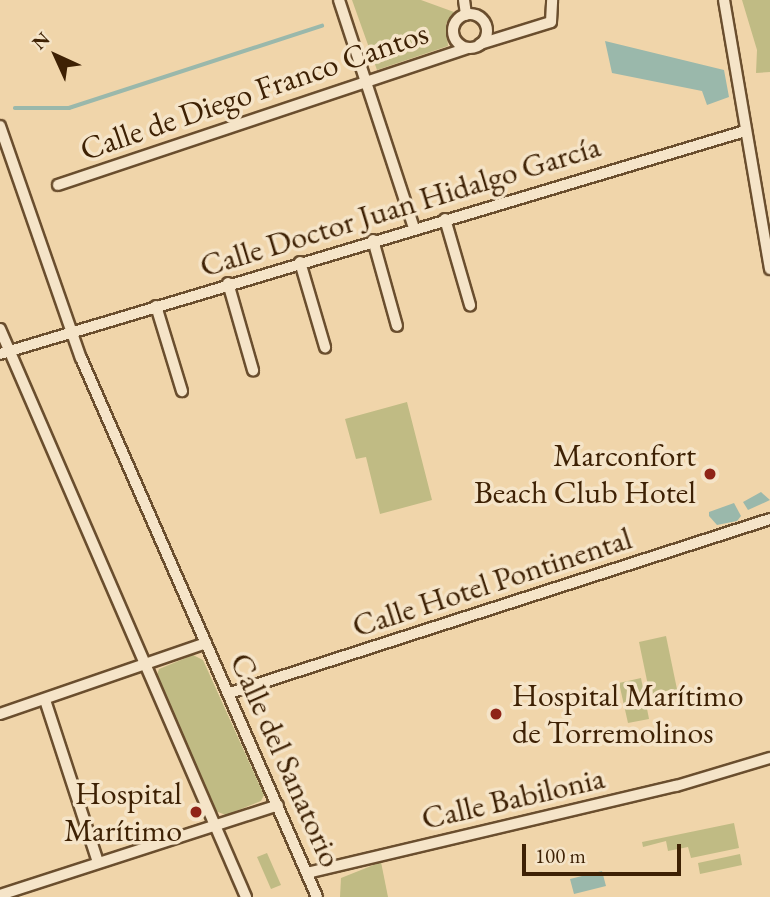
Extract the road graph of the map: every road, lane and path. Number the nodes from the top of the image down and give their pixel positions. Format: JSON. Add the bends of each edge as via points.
{"nodes":[{"id":1,"x":339,"y":0,"type":"edge"},
{"id":2,"x":464,"y":0,"type":"edge"},
{"id":3,"x":552,"y":0,"type":"edge"},
{"id":4,"x":724,"y":0,"type":"edge"},
{"id":5,"x":466,"y":15,"type":"junction"},
{"id":6,"x":480,"y":44,"type":"junction"},
{"id":7,"x":467,"y":48,"type":"junction"},
{"id":8,"x":370,"y":83,"type":"junction"},
{"id":9,"x":0,"y":126,"type":"edge"},
{"id":10,"x":745,"y":131,"type":"junction"},
{"id":11,"x":58,"y":185,"type":"dead end"},
{"id":12,"x":445,"y":219,"type":"junction"},
{"id":13,"x":414,"y":228,"type":"junction"},
{"id":14,"x":373,"y":240,"type":"junction"},
{"id":15,"x":300,"y":262,"type":"junction"},
{"id":16,"x":770,"y":269,"type":"edge"},
{"id":17,"x":228,"y":283,"type":"junction"},
{"id":18,"x":470,"y":305,"type":"dead end"},
{"id":19,"x":156,"y":306,"type":"junction"},
{"id":20,"x":397,"y":326,"type":"dead end"},
{"id":21,"x":0,"y":329,"type":"edge"},
{"id":22,"x":70,"y":332,"type":"junction"},
{"id":23,"x":326,"y":347,"type":"dead end"},
{"id":24,"x":3,"y":353,"type":"edge"},
{"id":25,"x":253,"y":370,"type":"dead end"},
{"id":26,"x":182,"y":391,"type":"dead end"},
{"id":27,"x":770,"y":519,"type":"edge"},
{"id":28,"x":206,"y":643,"type":"junction"},
{"id":29,"x":145,"y":665,"type":"junction"},
{"id":30,"x":230,"y":693,"type":"junction"},
{"id":31,"x":45,"y":700,"type":"junction"},
{"id":32,"x":0,"y":714,"type":"edge"},
{"id":33,"x":770,"y":758,"type":"edge"},
{"id":34,"x":278,"y":805,"type":"junction"},
{"id":35,"x":213,"y":826,"type":"junction"},
{"id":36,"x":98,"y":862,"type":"junction"},
{"id":37,"x":307,"y":873,"type":"junction"},
{"id":38,"x":0,"y":895,"type":"edge"},
{"id":39,"x":246,"y":897,"type":"edge"},
{"id":40,"x":317,"y":897,"type":"edge"}],
"edges":[{"from":1,"to":8,"type":"street"},
{"from":2,"to":5,"type":"street"},
{"from":3,"to":6,"type":"street","via":[[554,13],[546,25]]},
{"from":4,"to":10,"type":"street"},
{"from":5,"to":6,"type":"street","via":[[484,23],[486,32]]},
{"from":5,"to":7,"type":"street","via":[[453,30],[455,40]]},
{"from":6,"to":7,"type":"street"},
{"from":7,"to":8,"type":"street","name":"Calle de Diego Franco Cantos"},
{"from":8,"to":11,"type":"street","name":"Calle de Diego Franco Cantos"},
{"from":8,"to":13,"type":"street"},
{"from":9,"to":22,"type":"street","name":"Calle del Sanatorio"},
{"from":10,"to":12,"type":"street","name":"Calle Doctor Juan Hidalgo García"},
{"from":10,"to":16,"type":"street"},
{"from":12,"to":13,"type":"street","name":"Calle Doctor Juan Hidalgo García"},
{"from":12,"to":18,"type":"street"},
{"from":13,"to":14,"type":"street","name":"Calle Doctor Juan Hidalgo García"},
{"from":14,"to":15,"type":"street","name":"Calle Doctor Juan Hidalgo García"},
{"from":14,"to":20,"type":"street"},
{"from":15,"to":17,"type":"street","name":"Calle Doctor Juan Hidalgo García"},
{"from":15,"to":23,"type":"street"},
{"from":17,"to":19,"type":"street","name":"Calle Doctor Juan Hidalgo García"},
{"from":17,"to":25,"type":"street"},
{"from":19,"to":22,"type":"street","name":"Calle Doctor Juan Hidalgo García"},
{"from":19,"to":26,"type":"street"},
{"from":21,"to":24,"type":"street"},
{"from":22,"to":24,"type":"street","name":"Calle Doctor Juan Hidalgo García"},
{"from":22,"to":28,"type":"street","name":"Calle del Sanatorio"},
{"from":24,"to":29,"type":"street"},
{"from":27,"to":30,"type":"street","name":"Calle Hotel Pontinental"},
{"from":28,"to":29,"type":"street"},
{"from":28,"to":30,"type":"street","name":"Calle del Sanatorio"},
{"from":29,"to":31,"type":"street"},
{"from":29,"to":35,"type":"street"},
{"from":30,"to":34,"type":"street","name":"Calle del Sanatorio"},
{"from":31,"to":32,"type":"street"},
{"from":31,"to":36,"type":"street"},
{"from":33,"to":37,"type":"street","name":"Calle Babilonia","via":[[676,786]]},
{"from":34,"to":35,"type":"street"},
{"from":34,"to":37,"type":"street","name":"Calle del Sanatorio"},
{"from":35,"to":36,"type":"street"},
{"from":35,"to":39,"type":"street"},
{"from":36,"to":38,"type":"street"},
{"from":37,"to":40,"type":"street","name":"Calle del Sanatorio"}]}
